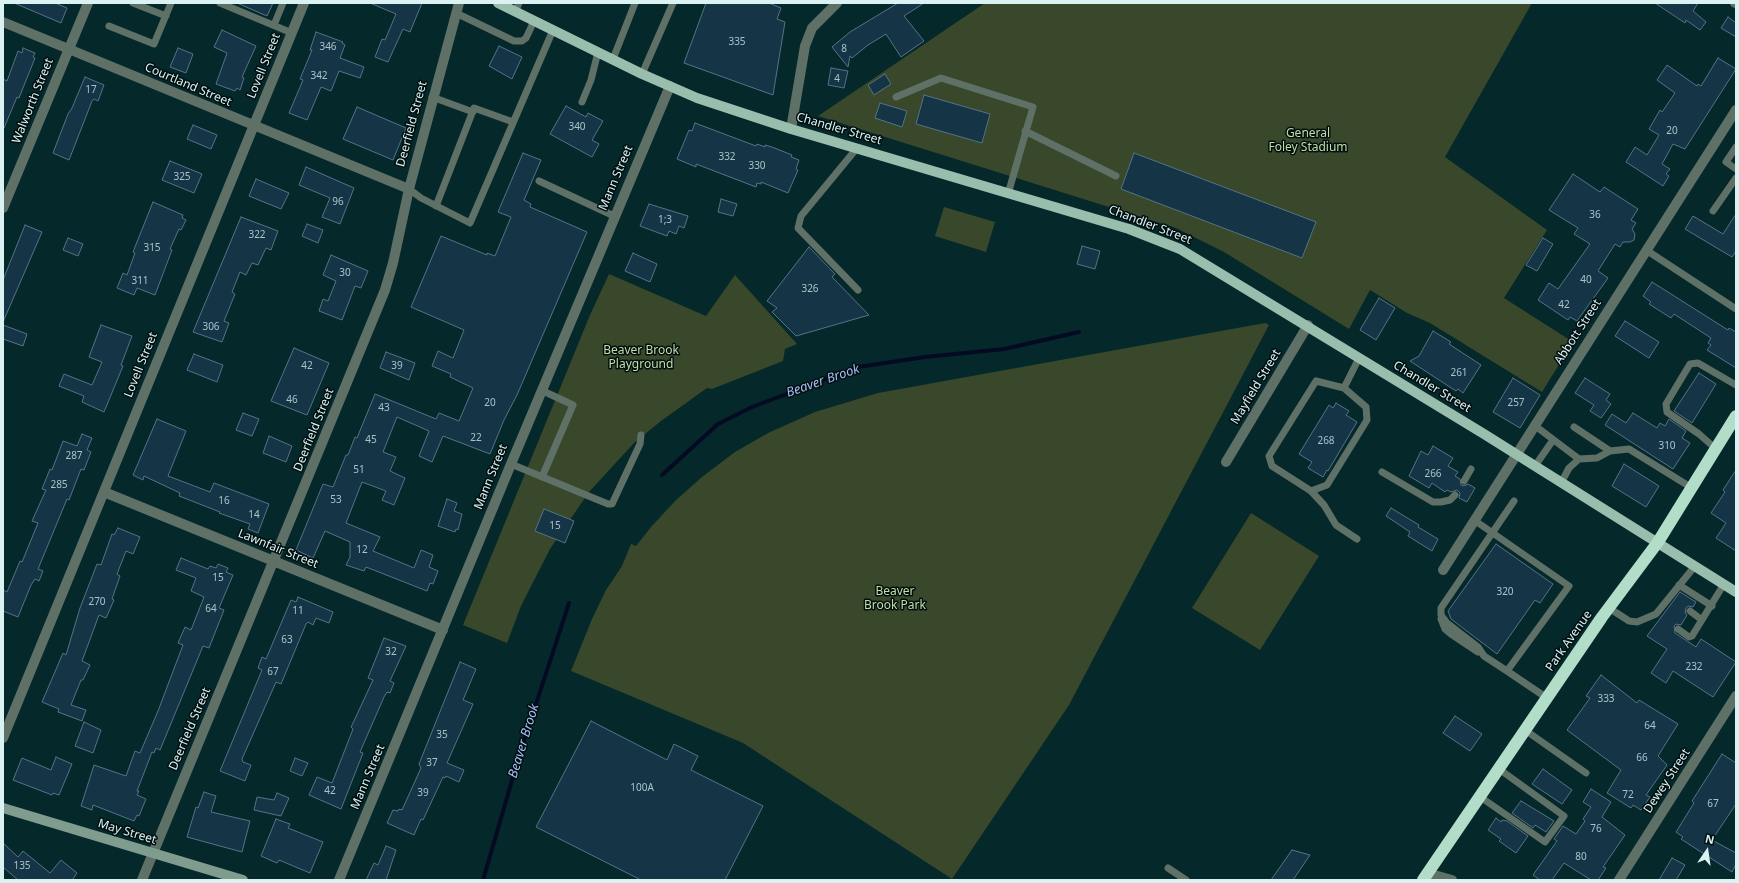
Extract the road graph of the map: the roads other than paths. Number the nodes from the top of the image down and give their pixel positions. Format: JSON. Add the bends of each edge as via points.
{"nodes":[{"id":1,"x":88,"y":3,"type":"edge"},
{"id":2,"x":132,"y":3,"type":"edge"},
{"id":3,"x":171,"y":3,"type":"edge"},
{"id":4,"x":220,"y":3,"type":"edge"},
{"id":5,"x":283,"y":3,"type":"edge"},
{"id":6,"x":304,"y":3,"type":"edge"},
{"id":7,"x":459,"y":3,"type":"edge"},
{"id":8,"x":498,"y":3,"type":"edge"},
{"id":9,"x":635,"y":3,"type":"edge"},
{"id":10,"x":673,"y":3,"type":"edge"},
{"id":11,"x":837,"y":3,"type":"edge"},
{"id":12,"x":517,"y":7,"type":"edge"},
{"id":13,"x":456,"y":14,"type":"junction"},
{"id":14,"x":166,"y":16,"type":"junction"},
{"id":15,"x":534,"y":21,"type":"junction"},
{"id":16,"x":3,"y":22,"type":"edge"},
{"id":17,"x":274,"y":25,"type":"junction"},
{"id":18,"x":109,"y":26,"type":"dead end"},
{"id":19,"x":553,"y":30,"type":"junction"},
{"id":20,"x":292,"y":33,"type":"junction"},
{"id":21,"x":68,"y":50,"type":"junction"},
{"id":22,"x":598,"y":52,"type":"junction"},
{"id":23,"x":613,"y":59,"type":"junction"},
{"id":24,"x":642,"y":74,"type":"junction"},
{"id":25,"x":670,"y":86,"type":"junction"},
{"id":26,"x":432,"y":97,"type":"junction"},
{"id":27,"x":896,"y":97,"type":"dead end"},
{"id":28,"x":582,"y":102,"type":"dead end"},
{"id":29,"x":1736,"y":110,"type":"edge"},
{"id":30,"x":473,"y":112,"type":"junction"},
{"id":31,"x":513,"y":122,"type":"junction"},
{"id":32,"x":254,"y":126,"type":"junction"},
{"id":33,"x":791,"y":129,"type":"junction"},
{"id":34,"x":1025,"y":131,"type":"junction"},
{"id":35,"x":1736,"y":147,"type":"edge"},
{"id":36,"x":857,"y":148,"type":"junction"},
{"id":37,"x":1736,"y":169,"type":"edge"},
{"id":38,"x":1116,"y":176,"type":"dead end"},
{"id":39,"x":1736,"y":178,"type":"edge"},
{"id":40,"x":539,"y":181,"type":"dead end"},
{"id":41,"x":409,"y":189,"type":"junction"},
{"id":42,"x":1008,"y":194,"type":"junction"},
{"id":43,"x":436,"y":206,"type":"junction"},
{"id":44,"x":3,"y":208,"type":"edge"},
{"id":45,"x":1713,"y":211,"type":"dead end"},
{"id":46,"x":614,"y":216,"type":"junction"},
{"id":47,"x":1646,"y":250,"type":"junction"},
{"id":48,"x":858,"y":290,"type":"dead end"},
{"id":49,"x":1736,"y":309,"type":"edge"},
{"id":50,"x":1308,"y":325,"type":"junction"},
{"id":51,"x":1359,"y":358,"type":"junction"},
{"id":52,"x":1736,"y":385,"type":"edge"},
{"id":53,"x":1344,"y":388,"type":"junction"},
{"id":54,"x":541,"y":390,"type":"junction"},
{"id":55,"x":1736,"y":416,"type":"edge"},
{"id":56,"x":1534,"y":425,"type":"junction"},
{"id":57,"x":1574,"y":427,"type":"dead end"},
{"id":58,"x":641,"y":435,"type":"dead end"},
{"id":59,"x":1554,"y":440,"type":"junction"},
{"id":60,"x":1716,"y":449,"type":"junction"},
{"id":61,"x":1610,"y":451,"type":"junction"},
{"id":62,"x":1516,"y":454,"type":"junction"},
{"id":63,"x":1579,"y":459,"type":"junction"},
{"id":64,"x":1226,"y":462,"type":"dead end"},
{"id":65,"x":510,"y":464,"type":"junction"},
{"id":66,"x":1535,"y":466,"type":"junction"},
{"id":67,"x":1471,"y":469,"type":"dead end"},
{"id":68,"x":1382,"y":472,"type":"dead end"},
{"id":69,"x":542,"y":477,"type":"junction"},
{"id":70,"x":1464,"y":481,"type":"dead end"},
{"id":71,"x":1561,"y":482,"type":"junction"},
{"id":72,"x":1692,"y":488,"type":"junction"},
{"id":73,"x":1311,"y":491,"type":"junction"},
{"id":74,"x":104,"y":492,"type":"junction"},
{"id":75,"x":1455,"y":495,"type":"dead end"},
{"id":76,"x":1514,"y":501,"type":"dead end"},
{"id":77,"x":1474,"y":520,"type":"junction"},
{"id":78,"x":1493,"y":532,"type":"junction"},
{"id":79,"x":1357,"y":539,"type":"dead end"},
{"id":80,"x":1658,"y":542,"type":"junction"},
{"id":81,"x":274,"y":561,"type":"junction"},
{"id":82,"x":1695,"y":566,"type":"junction"},
{"id":83,"x":1443,"y":570,"type":"dead end"},
{"id":84,"x":1724,"y":584,"type":"junction"},
{"id":85,"x":1679,"y":585,"type":"junction"},
{"id":86,"x":1736,"y":592,"type":"edge"},
{"id":87,"x":1712,"y":606,"type":"junction"},
{"id":88,"x":1609,"y":608,"type":"junction"},
{"id":89,"x":1690,"y":611,"type":"dead end"},
{"id":90,"x":1702,"y":620,"type":"junction"},
{"id":91,"x":1678,"y":629,"type":"dead end"},
{"id":92,"x":443,"y":630,"type":"junction"},
{"id":93,"x":1507,"y":671,"type":"junction"},
{"id":94,"x":1736,"y":696,"type":"edge"},
{"id":95,"x":1547,"y":698,"type":"junction"},
{"id":96,"x":1525,"y":730,"type":"junction"},
{"id":97,"x":3,"y":738,"type":"edge"},
{"id":98,"x":1499,"y":769,"type":"junction"},
{"id":99,"x":1586,"y":773,"type":"dead end"},
{"id":100,"x":1480,"y":796,"type":"junction"},
{"id":101,"x":3,"y":808,"type":"edge"},
{"id":102,"x":152,"y":853,"type":"junction"},
{"id":103,"x":1168,"y":868,"type":"dead end"},
{"id":104,"x":1425,"y":877,"type":"edge"},
{"id":105,"x":142,"y":880,"type":"edge"},
{"id":106,"x":243,"y":880,"type":"edge"},
{"id":107,"x":340,"y":880,"type":"edge"},
{"id":108,"x":1186,"y":880,"type":"edge"},
{"id":109,"x":1452,"y":880,"type":"edge"},
{"id":110,"x":1619,"y":880,"type":"edge"}],
"edges":[{"from":1,"to":21,"type":"street","name":"Walworth Street"},
{"from":2,"to":14,"type":"lane"},
{"from":3,"to":14,"type":"lane"},
{"from":4,"to":17,"type":"lane"},
{"from":5,"to":17,"type":"lane"},
{"from":6,"to":20,"type":"street","name":"Lovell Street"},
{"from":7,"to":13,"type":"street","name":"Deerfield Street"},
{"from":8,"to":12,"type":"main road","name":"Chandler Street"},
{"from":9,"to":23,"type":"lane"},
{"from":10,"to":24,"type":"lane"},
{"from":11,"to":33,"type":"street","via":[[812,28],[805,46]]},
{"from":12,"to":15,"type":"main road","name":"Chandler Street"},
{"from":13,"to":15,"type":"lane","via":[[514,41],[526,38]]},
{"from":13,"to":26,"type":"street","name":"Deerfield Street"},
{"from":14,"to":18,"type":"lane","via":[[154,44]]},
{"from":15,"to":19,"type":"main road","name":"Chandler Street"},
{"from":16,"to":21,"type":"street","name":"Courtland Street"},
{"from":17,"to":20,"type":"lane"},
{"from":19,"to":22,"type":"main road","name":"Chandler Street"},
{"from":19,"to":31,"type":"lane"},
{"from":20,"to":32,"type":"street","name":"Lovell Street"},
{"from":21,"to":32,"type":"street","name":"Courtland Street"},
{"from":21,"to":44,"type":"street","name":"Walworth Street"},
{"from":22,"to":23,"type":"main road","name":"Chandler Street"},
{"from":22,"to":28,"type":"lane"},
{"from":23,"to":24,"type":"main road","name":"Chandler Street"},
{"from":24,"to":25,"type":"main road","name":"Chandler Street"},
{"from":25,"to":33,"type":"main road","name":"Chandler Street","via":[[697,98]]},
{"from":25,"to":46,"type":"street","name":"Mann Street"},
{"from":26,"to":30,"type":"lane"},
{"from":26,"to":41,"type":"street","name":"Deerfield Street"},
{"from":27,"to":34,"type":"lane","via":[[941,78],[1033,107]]},
{"from":29,"to":47,"type":"street","name":"Abbott Street"},
{"from":30,"to":31,"type":"lane","via":[[474,108]]},
{"from":30,"to":43,"type":"lane"},
{"from":31,"to":43,"type":"lane","via":[[470,223]]},
{"from":32,"to":41,"type":"street","name":"Courtland Street"},
{"from":32,"to":74,"type":"street","name":"Lovell Street"},
{"from":33,"to":36,"type":"main road","name":"Chandler Street"},
{"from":34,"to":38,"type":"lane"},
{"from":34,"to":42,"type":"lane"},
{"from":35,"to":37,"type":"lane","via":[[1726,162]]},
{"from":36,"to":42,"type":"main road","name":"Chandler Street"},
{"from":36,"to":48,"type":"lane","via":[[801,216],[798,228]]},
{"from":39,"to":45,"type":"lane"},
{"from":40,"to":46,"type":"lane"},
{"from":41,"to":43,"type":"lane"},
{"from":41,"to":81,"type":"street","name":"Deerfield Street","via":[[385,290]]},
{"from":42,"to":50,"type":"main road","name":"Chandler Street","via":[[1129,229],[1180,249]]},
{"from":46,"to":54,"type":"street","name":"Mann Street"},
{"from":47,"to":49,"type":"lane"},
{"from":47,"to":56,"type":"street","name":"Abbott Street"},
{"from":50,"to":51,"type":"main road","name":"Chandler Street"},
{"from":50,"to":64,"type":"street","name":"Mayfield Street"},
{"from":51,"to":53,"type":"lane"},
{"from":51,"to":62,"type":"main road","name":"Chandler Street"},
{"from":52,"to":60,"type":"lane","via":[[1698,363],[1690,364],[1666,404],[1667,412]]},
{"from":53,"to":73,"type":"lane","via":[[1366,407],[1367,420],[1327,486]]},
{"from":53,"to":73,"type":"lane","via":[[1316,381],[1269,456],[1272,466]]},
{"from":54,"to":65,"type":"street","name":"Mann Street"},
{"from":54,"to":69,"type":"lane","via":[[573,405]]},
{"from":55,"to":60,"type":"highway","name":"Park Avenue"},
{"from":56,"to":59,"type":"lane"},
{"from":56,"to":62,"type":"street","name":"Abbott Street"},
{"from":57,"to":61,"type":"lane"},
{"from":58,"to":69,"type":"lane","via":[[640,444],[612,504]]},
{"from":59,"to":63,"type":"lane"},
{"from":59,"to":66,"type":"lane"},
{"from":60,"to":72,"type":"highway","name":"Park Avenue"},
{"from":61,"to":63,"type":"lane","via":[[1596,458]]},
{"from":61,"to":72,"type":"lane","via":[[1629,449]]},
{"from":62,"to":66,"type":"main road","name":"Chandler Street"},
{"from":62,"to":77,"type":"street","name":"Abbott Street"},
{"from":63,"to":71,"type":"lane","via":[[1569,468]]},
{"from":65,"to":69,"type":"lane"},
{"from":65,"to":92,"type":"street","name":"Mann Street"},
{"from":66,"to":71,"type":"main road","name":"Chandler Street"},
{"from":67,"to":70,"type":"lane"},
{"from":68,"to":75,"type":"lane","via":[[1433,502],[1450,500]]},
{"from":71,"to":80,"type":"main road","name":"Chandler Street"},
{"from":72,"to":80,"type":"highway","name":"Park Avenue"},
{"from":73,"to":79,"type":"lane","via":[[1324,505],[1336,525]]},
{"from":74,"to":81,"type":"street","name":"Lawnfair Street"},
{"from":74,"to":97,"type":"street","name":"Lovell Street"},
{"from":76,"to":78,"type":"lane"},
{"from":77,"to":78,"type":"lane"},
{"from":77,"to":83,"type":"street","name":"Abbott Street"},
{"from":78,"to":93,"type":"lane","via":[[1441,608],[1441,615],[1447,623],[1478,647],[1484,656]]},
{"from":78,"to":93,"type":"lane","via":[[1569,586]]},
{"from":80,"to":82,"type":"main road","name":"Chandler Street"},
{"from":80,"to":88,"type":"highway","name":"Park Avenue"},
{"from":81,"to":92,"type":"street","name":"Lawnfair Street"},
{"from":81,"to":102,"type":"street","name":"Deerfield Street"},
{"from":82,"to":84,"type":"main road","name":"Chandler Street"},
{"from":82,"to":85,"type":"lane"},
{"from":84,"to":86,"type":"main road","name":"Chandler Street"},
{"from":84,"to":87,"type":"lane"},
{"from":85,"to":87,"type":"lane"},
{"from":85,"to":88,"type":"lane","via":[[1658,616],[1637,622],[1629,621]]},
{"from":87,"to":90,"type":"lane"},
{"from":88,"to":95,"type":"highway","name":"Park Avenue"},
{"from":89,"to":90,"type":"lane"},
{"from":90,"to":91,"type":"lane","via":[[1689,638]]},
{"from":92,"to":107,"type":"street","name":"Mann Street"},
{"from":93,"to":95,"type":"lane"},
{"from":94,"to":110,"type":"street","name":"Dewey Street"},
{"from":95,"to":96,"type":"highway","name":"Park Avenue"},
{"from":96,"to":98,"type":"highway","name":"Park Avenue"},
{"from":96,"to":99,"type":"lane"},
{"from":98,"to":100,"type":"highway","name":"Park Avenue"},
{"from":98,"to":100,"type":"lane","via":[[1564,816],[1545,842]]},
{"from":100,"to":104,"type":"highway","name":"Park Avenue"},
{"from":101,"to":102,"type":"street","name":"May Street"},
{"from":102,"to":105,"type":"street","name":"Deerfield Street"},
{"from":102,"to":106,"type":"street","name":"May Street"},
{"from":103,"to":108,"type":"lane"},
{"from":104,"to":109,"type":"street"}]}
